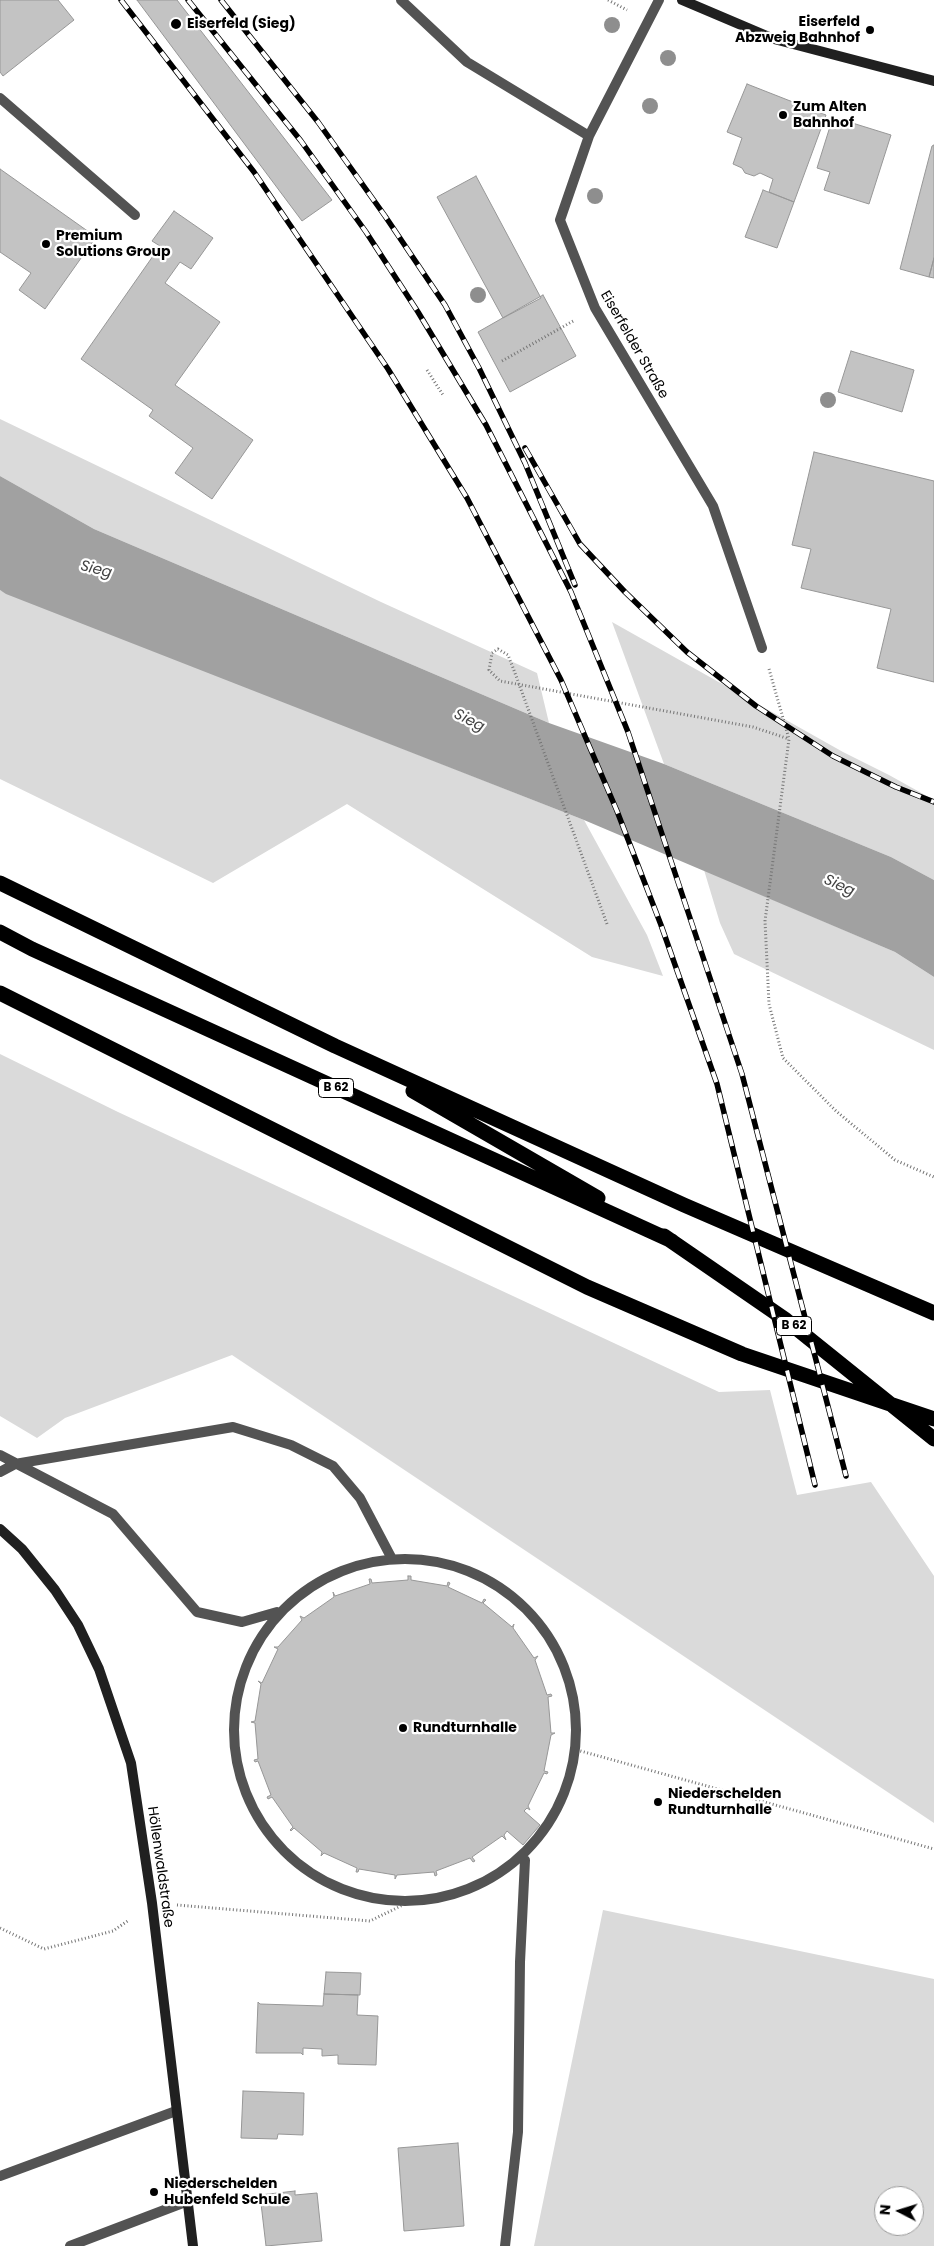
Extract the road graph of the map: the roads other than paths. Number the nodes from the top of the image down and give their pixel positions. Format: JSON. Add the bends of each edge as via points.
{"nodes":[{"id":1,"x":401,"y":0,"type":"edge"},
{"id":2,"x":658,"y":0,"type":"edge"},
{"id":3,"x":682,"y":0,"type":"edge"},
{"id":4,"x":934,"y":81,"type":"edge"},
{"id":5,"x":0,"y":98,"type":"edge"},
{"id":6,"x":589,"y":136,"type":"junction"},
{"id":7,"x":135,"y":215,"type":"dead end"},
{"id":8,"x":762,"y":648,"type":"road end"},
{"id":9,"x":0,"y":883,"type":"edge"},
{"id":10,"x":0,"y":932,"type":"edge"},
{"id":11,"x":0,"y":993,"type":"edge"},
{"id":12,"x":335,"y":1046,"type":"junction"},
{"id":13,"x":672,"y":1241,"type":"junction"},
{"id":14,"x":934,"y":1313,"type":"edge"},
{"id":15,"x":934,"y":1419,"type":"edge"},
{"id":16,"x":934,"y":1439,"type":"edge"},
{"id":17,"x":0,"y":1455,"type":"edge"},
{"id":18,"x":15,"y":1464,"type":"junction"},
{"id":19,"x":0,"y":1472,"type":"edge"},
{"id":20,"x":0,"y":1529,"type":"edge"},
{"id":21,"x":391,"y":1557,"type":"junction"},
{"id":22,"x":277,"y":1612,"type":"junction"},
{"id":23,"x":525,"y":1860,"type":"junction"},
{"id":24,"x":176,"y":2112,"type":"junction"},
{"id":25,"x":0,"y":2176,"type":"edge"},
{"id":26,"x":188,"y":2201,"type":"junction"},
{"id":27,"x":70,"y":2246,"type":"edge"},
{"id":28,"x":193,"y":2246,"type":"edge"},
{"id":29,"x":505,"y":2246,"type":"edge"}],
"edges":[{"from":1,"to":6,"type":"lane","via":[[467,62]]},
{"from":2,"to":6,"type":"lane","name":"Eiserfelder Straße"},
{"from":3,"to":4,"type":"street","via":[[774,39]]},
{"from":5,"to":7,"type":"lane"},
{"from":6,"to":8,"type":"lane","name":"Eiserfelder Straße","via":[[560,220],[595,308],[713,506]]},
{"from":9,"to":12,"type":"highway","number":"B 62"},
{"from":10,"to":13,"type":"highway","number":"B 62"},
{"from":11,"to":15,"type":"highway","via":[[587,1288],[742,1354]]},
{"from":12,"to":13,"type":"highway","number":"B 62"},
{"from":12,"to":14,"type":"highway","number":"B 62"},
{"from":13,"to":16,"type":"highway","number":"B 62","via":[[786,1320]]},
{"from":17,"to":18,"type":"lane"},
{"from":18,"to":19,"type":"lane"},
{"from":18,"to":21,"type":"lane","via":[[233,1428],[291,1445],[333,1466],[360,1498]]},
{"from":18,"to":22,"type":"lane","via":[[113,1514],[197,1612],[242,1622]]},
{"from":20,"to":24,"type":"street","name":"Höllenwaldstraße","via":[[22,1549],[78,1625],[99,1669],[131,1763],[152,1903]]},
{"from":21,"to":22,"type":"lane","via":[[355,1564],[318,1580]]},
{"from":21,"to":23,"type":"lane","via":[[438,1562],[487,1581],[519,1604],[545,1637],[574,1692],[577,1750],[560,1807]]},
{"from":22,"to":23,"type":"lane","via":[[248,1651],[235,1700],[236,1760],[246,1794],[291,1859],[331,1887],[409,1902],[470,1891]]},
{"from":23,"to":29,"type":"lane","via":[[518,2132]]},
{"from":24,"to":25,"type":"lane"},
{"from":24,"to":26,"type":"street","name":"Höllenwaldstraße"},
{"from":26,"to":27,"type":"lane"},
{"from":26,"to":28,"type":"street","name":"Höllenwaldstraße"}]}
